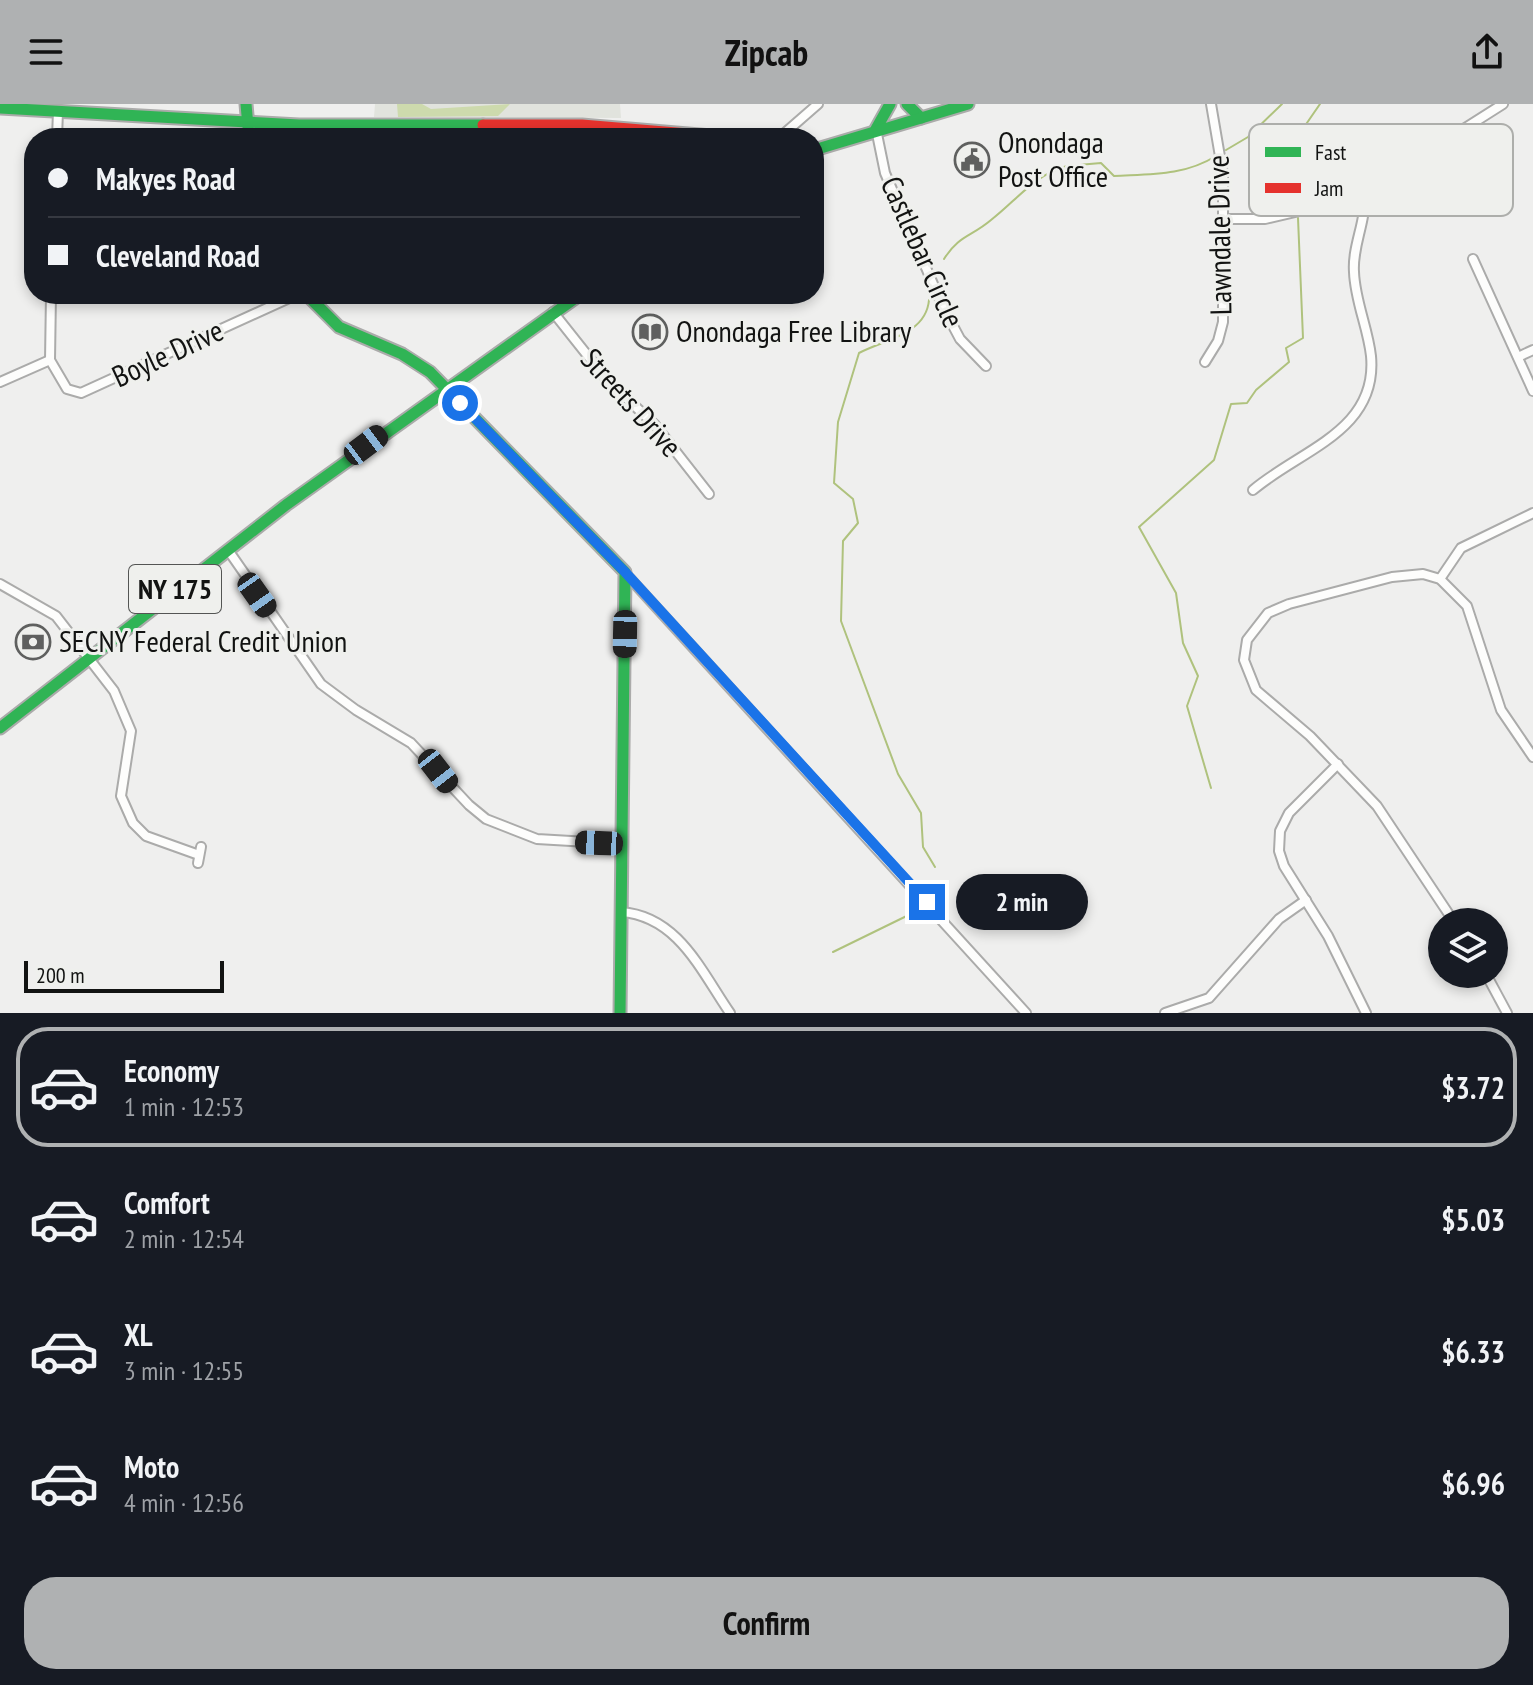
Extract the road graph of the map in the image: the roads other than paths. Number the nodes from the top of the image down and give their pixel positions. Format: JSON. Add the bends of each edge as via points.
{"nodes":[{"id":1,"x":246,"y":104,"type":"edge"},
{"id":2,"x":818,"y":104,"type":"edge"},
{"id":3,"x":890,"y":104,"type":"edge"},
{"id":4,"x":907,"y":104,"type":"edge"},
{"id":5,"x":968,"y":104,"type":"edge"},
{"id":6,"x":1211,"y":104,"type":"edge"},
{"id":7,"x":1503,"y":104,"type":"edge"},
{"id":8,"x":0,"y":108,"type":"edge"},
{"id":9,"x":58,"y":111,"type":"junction"},
{"id":10,"x":921,"y":118,"type":"junction"},
{"id":11,"x":248,"y":121,"type":"junction"},
{"id":12,"x":1472,"y":124,"type":"edge"},
{"id":13,"x":313,"y":125,"type":"junction"},
{"id":14,"x":57,"y":128,"type":"edge"},
{"id":15,"x":248,"y":128,"type":"edge"},
{"id":16,"x":314,"y":128,"type":"edge"},
{"id":17,"x":617,"y":128,"type":"edge"},
{"id":18,"x":794,"y":128,"type":"edge"},
{"id":19,"x":876,"y":129,"type":"junction"},
{"id":20,"x":824,"y":147,"type":"edge"},
{"id":21,"x":1277,"y":216,"type":"edge"},
{"id":22,"x":1363,"y":216,"type":"edge"},
{"id":23,"x":1223,"y":219,"type":"junction"},
{"id":24,"x":1473,"y":259,"type":"dead end"},
{"id":25,"x":51,"y":304,"type":"edge"},
{"id":26,"x":276,"y":304,"type":"edge"},
{"id":27,"x":316,"y":304,"type":"edge"},
{"id":28,"x":565,"y":304,"type":"edge"},
{"id":29,"x":553,"y":312,"type":"junction"},
{"id":30,"x":1533,"y":350,"type":"edge"},
{"id":31,"x":1518,"y":357,"type":"junction"},
{"id":32,"x":50,"y":360,"type":"junction"},
{"id":33,"x":1205,"y":362,"type":"dead end"},
{"id":34,"x":986,"y":366,"type":"dead end"},
{"id":35,"x":0,"y":382,"type":"edge"},
{"id":36,"x":444,"y":387,"type":"junction"},
{"id":37,"x":1533,"y":391,"type":"edge"},
{"id":38,"x":1253,"y":490,"type":"dead end"},
{"id":39,"x":709,"y":494,"type":"dead end"},
{"id":40,"x":1533,"y":513,"type":"edge"},
{"id":41,"x":228,"y":550,"type":"junction"},
{"id":42,"x":625,"y":572,"type":"junction"},
{"id":43,"x":1440,"y":579,"type":"junction"},
{"id":44,"x":0,"y":584,"type":"edge"},
{"id":45,"x":87,"y":658,"type":"junction"},
{"id":46,"x":0,"y":728,"type":"edge"},
{"id":47,"x":1533,"y":757,"type":"edge"},
{"id":48,"x":1338,"y":764,"type":"junction"},
{"id":49,"x":622,"y":844,"type":"junction"},
{"id":50,"x":199,"y":855,"type":"dead end"},
{"id":51,"x":1306,"y":900,"type":"junction"},
{"id":52,"x":1445,"y":908,"type":"edge"},
{"id":53,"x":621,"y":912,"type":"junction"},
{"id":54,"x":1494,"y":988,"type":"edge"},
{"id":55,"x":620,"y":1013,"type":"edge"},
{"id":56,"x":730,"y":1013,"type":"edge"},
{"id":57,"x":1026,"y":1013,"type":"edge"},
{"id":58,"x":1165,"y":1013,"type":"edge"},
{"id":59,"x":1366,"y":1013,"type":"edge"},
{"id":60,"x":1507,"y":1013,"type":"edge"}],
"edges":[{"from":1,"to":11,"type":"main road"},
{"from":2,"to":18,"type":"street"},
{"from":3,"to":19,"type":"main road"},
{"from":4,"to":10,"type":"main road"},
{"from":5,"to":10,"type":"main road"},
{"from":6,"to":23,"type":"street","name":"Lawndale Drive","via":[[1221,154]]},
{"from":7,"to":12,"type":"street"},
{"from":8,"to":9,"type":"main road"},
{"from":9,"to":11,"type":"main road"},
{"from":9,"to":14,"type":"street"},
{"from":10,"to":19,"type":"main road"},
{"from":11,"to":13,"type":"main road"},
{"from":11,"to":15,"type":"main road"},
{"from":13,"to":16,"type":"street"},
{"from":13,"to":17,"type":"main road"},
{"from":19,"to":20,"type":"main road"},
{"from":19,"to":34,"type":"street","name":"Castlebar Circle","via":[[885,173],[943,307],[960,339]]},
{"from":21,"to":23,"type":"street"},
{"from":22,"to":38,"type":"street","via":[[1354,273],[1371,357],[1364,403],[1343,429]]},
{"from":23,"to":33,"type":"street","name":"Lawndale Drive","via":[[1223,322]]},
{"from":24,"to":31,"type":"street"},
{"from":25,"to":32,"type":"street"},
{"from":26,"to":32,"type":"street","name":"Boyle Drive","via":[[81,393],[67,389]]},
{"from":27,"to":36,"type":"main road","via":[[339,327],[402,354]]},
{"from":28,"to":29,"type":"main road","number":"NY 175"},
{"from":29,"to":36,"type":"main road","number":"NY 175"},
{"from":29,"to":39,"type":"street","name":"Streets Drive"},
{"from":30,"to":31,"type":"street"},
{"from":31,"to":37,"type":"street"},
{"from":32,"to":35,"type":"street"},
{"from":36,"to":41,"type":"main road","number":"NY 175"},
{"from":36,"to":42,"type":"main road"},
{"from":40,"to":43,"type":"street","via":[[1461,548]]},
{"from":41,"to":45,"type":"main road","number":"NY 175"},
{"from":41,"to":49,"type":"street","via":[[321,684],[411,743],[486,819],[537,839]]},
{"from":42,"to":49,"type":"main road"},
{"from":42,"to":57,"type":"street"},
{"from":43,"to":47,"type":"street","via":[[1467,606],[1501,710]]},
{"from":43,"to":48,"type":"street","via":[[1423,574],[1392,577],[1289,604],[1268,613],[1247,640],[1244,660],[1256,690]]},
{"from":44,"to":45,"type":"street","via":[[56,616]]},
{"from":45,"to":46,"type":"main road","number":"NY 175"},
{"from":45,"to":50,"type":"street","via":[[114,691],[131,731],[121,796],[133,823],[146,836]]},
{"from":48,"to":51,"type":"street","via":[[1289,813],[1280,831],[1284,866]]},
{"from":48,"to":52,"type":"street","via":[[1403,840]]},
{"from":49,"to":53,"type":"main road"},
{"from":51,"to":58,"type":"street","via":[[1279,919],[1209,998]]},
{"from":51,"to":59,"type":"street"},
{"from":53,"to":55,"type":"main road"},
{"from":53,"to":56,"type":"street","via":[[655,920],[679,938]]},
{"from":54,"to":60,"type":"street"}]}
